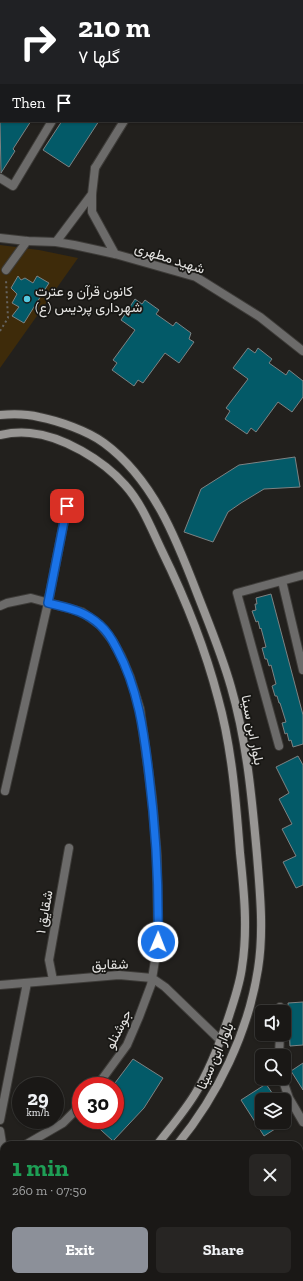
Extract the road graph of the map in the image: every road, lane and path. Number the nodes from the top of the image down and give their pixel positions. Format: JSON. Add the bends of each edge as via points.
{"nodes":[{"id":1,"x":51,"y":122,"type":"edge"},
{"id":2,"x":123,"y":122,"type":"edge"},
{"id":3,"x":0,"y":178,"type":"edge"},
{"id":4,"x":92,"y":194,"type":"junction"},
{"id":5,"x":0,"y":238,"type":"edge"},
{"id":6,"x":27,"y":241,"type":"junction"},
{"id":7,"x":56,"y":242,"type":"junction"},
{"id":8,"x":115,"y":254,"type":"junction"},
{"id":9,"x":6,"y":270,"type":"joint"},
{"id":10,"x":0,"y":331,"type":"edge"},
{"id":11,"x":303,"y":351,"type":"edge"},
{"id":12,"x":0,"y":415,"type":"edge"},
{"id":13,"x":0,"y":435,"type":"edge"},
{"id":14,"x":67,"y":506,"type":"dead end"},
{"id":15,"x":303,"y":575,"type":"edge"},
{"id":16,"x":282,"y":581,"type":"junction"},
{"id":17,"x":48,"y":603,"type":"junction"},
{"id":18,"x":0,"y":606,"type":"edge"},
{"id":19,"x":303,"y":670,"type":"edge"},
{"id":20,"x":279,"y":746,"type":"dead end"},
{"id":21,"x":5,"y":791,"type":"dead end"},
{"id":22,"x":69,"y":848,"type":"dead end"},
{"id":23,"x":152,"y":978,"type":"junction"},
{"id":24,"x":53,"y":980,"type":"junction"},
{"id":25,"x":27,"y":983,"type":"junction"},
{"id":26,"x":0,"y":985,"type":"edge"},
{"id":27,"x":220,"y":1040,"type":"junction"},
{"id":28,"x":104,"y":1077,"type":"edge"},
{"id":29,"x":284,"y":1085,"type":"edge"},
{"id":30,"x":72,"y":1114,"type":"edge"},
{"id":31,"x":0,"y":1120,"type":"edge"},
{"id":32,"x":303,"y":1122,"type":"edge"},
{"id":33,"x":0,"y":1131,"type":"edge"},
{"id":34,"x":2,"y":1141,"type":"edge"},
{"id":35,"x":32,"y":1141,"type":"edge"},
{"id":36,"x":160,"y":1141,"type":"edge"},
{"id":37,"x":180,"y":1141,"type":"edge"}],
"edges":[{"from":1,"to":3,"type":"street","via":[[13,186]]},
{"from":2,"to":4,"type":"street","via":[[95,168]]},
{"from":4,"to":7,"type":"street"},
{"from":4,"to":8,"type":"street","via":[[92,212]]},
{"from":5,"to":6,"type":"street","name":"شهید مطهری"},
{"from":6,"to":7,"type":"street","name":"شهید مطهری"},
{"from":6,"to":9,"type":"street"},
{"from":7,"to":8,"type":"street","name":"شهید مطهری"},
{"from":8,"to":11,"type":"street","name":"شهید مطهری","via":[[196,277],[260,317]]},
{"from":9,"to":10,"type":"path","via":[[8,318]]},
{"from":12,"to":37,"type":"main road","name":"بلوار ابن سینا","via":[[38,417],[80,431],[102,442],[139,477],[155,499],[184,560],[216,643],[238,713],[249,778],[258,870],[261,920],[259,967],[248,1012],[227,1067],[213,1094]]},
{"from":13,"to":27,"type":"main road","name":"بلوار ابن سینا","via":[[30,433],[69,445],[92,457],[124,485],[140,505],[170,568],[211,673],[228,744],[237,813],[246,933],[235,998]]},
{"from":14,"to":17,"type":"street"},
{"from":15,"to":16,"type":"street"},
{"from":16,"to":19,"type":"street"},
{"from":16,"to":20,"type":"street","via":[[237,593]]},
{"from":17,"to":18,"type":"street","name":"جوشنلو","via":[[30,598]]},
{"from":17,"to":21,"type":"street"},
{"from":17,"to":23,"type":"street","name":"جوشنلو","via":[[82,612],[100,625],[121,656],[140,709],[157,856],[158,942]]},
{"from":22,"to":24,"type":"street","name":"شقایق ۱","via":[[49,960]]},
{"from":23,"to":24,"type":"street","name":"شقایق","via":[[119,975]]},
{"from":23,"to":27,"type":"street"},
{"from":23,"to":28,"type":"street","name":"جوشنلو","via":[[127,1045]]},
{"from":24,"to":25,"type":"street","name":"شقایق"},
{"from":25,"to":26,"type":"street","name":"شقایق"},
{"from":25,"to":31,"type":"street"},
{"from":27,"to":36,"type":"main road","name":"بلوار ابن سینا","via":[[195,1094]]},
{"from":29,"to":32,"type":"street"},
{"from":30,"to":35,"type":"street","via":[[63,1123]]},
{"from":33,"to":34,"type":"street"}]}
